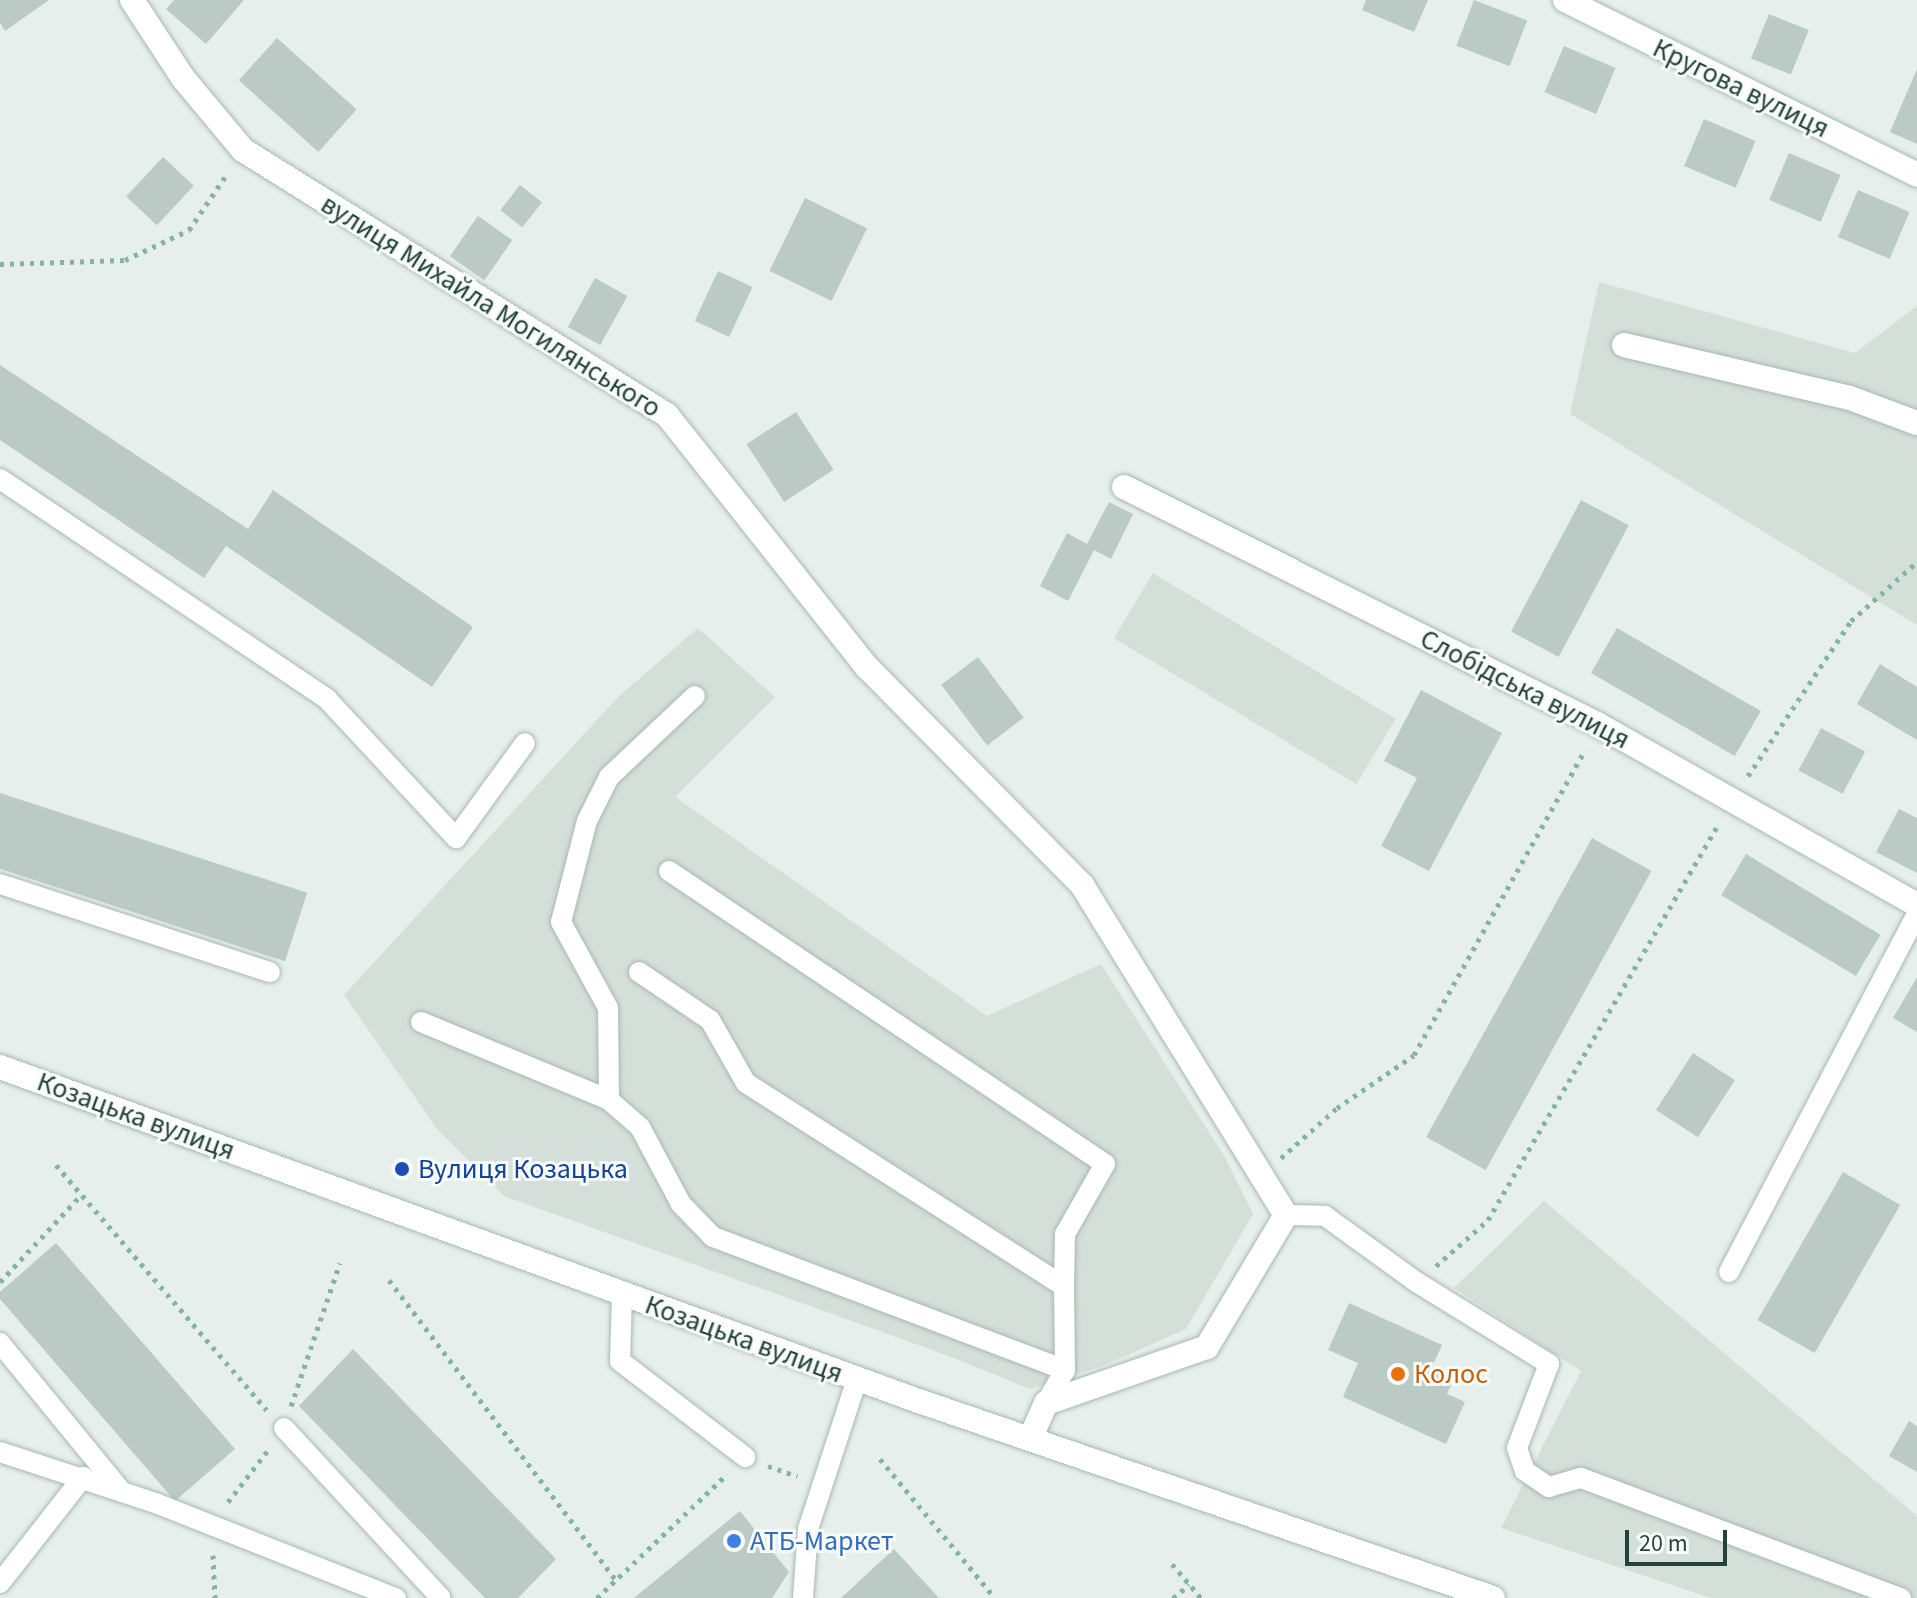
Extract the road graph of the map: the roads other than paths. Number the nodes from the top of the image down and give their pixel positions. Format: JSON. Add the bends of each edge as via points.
{"nodes":[{"id":1,"x":132,"y":0,"type":"edge"},
{"id":2,"x":1565,"y":0,"type":"edge"},
{"id":3,"x":1917,"y":175,"type":"edge"},
{"id":4,"x":1624,"y":345,"type":"dead end"},
{"id":5,"x":1917,"y":423,"type":"edge"},
{"id":6,"x":0,"y":479,"type":"edge"},
{"id":7,"x":1124,"y":487,"type":"dead end"},
{"id":8,"x":695,"y":696,"type":"dead end"},
{"id":9,"x":525,"y":743,"type":"dead end"},
{"id":10,"x":669,"y":871,"type":"dead end"},
{"id":11,"x":0,"y":884,"type":"edge"},
{"id":12,"x":1917,"y":905,"type":"edge"},
{"id":13,"x":1917,"y":914,"type":"edge"},
{"id":14,"x":270,"y":972,"type":"dead end"},
{"id":15,"x":639,"y":972,"type":"dead end"},
{"id":16,"x":421,"y":1022,"type":"dead end"},
{"id":17,"x":0,"y":1067,"type":"edge"},
{"id":18,"x":609,"y":1100,"type":"junction"},
{"id":19,"x":1286,"y":1215,"type":"junction"},
{"id":20,"x":1729,"y":1272,"type":"dead end"},
{"id":21,"x":1064,"y":1286,"type":"junction"},
{"id":22,"x":622,"y":1295,"type":"junction"},
{"id":23,"x":0,"y":1343,"type":"edge"},
{"id":24,"x":1065,"y":1370,"type":"junction"},
{"id":25,"x":857,"y":1379,"type":"junction"},
{"id":26,"x":1046,"y":1403,"type":"junction"},
{"id":27,"x":284,"y":1428,"type":"road end"},
{"id":28,"x":1031,"y":1437,"type":"junction"},
{"id":29,"x":0,"y":1452,"type":"edge"},
{"id":30,"x":745,"y":1457,"type":"road end"},
{"id":31,"x":83,"y":1477,"type":"junction"},
{"id":32,"x":122,"y":1492,"type":"junction"},
{"id":33,"x":0,"y":1583,"type":"edge"},
{"id":34,"x":396,"y":1598,"type":"edge"},
{"id":35,"x":441,"y":1598,"type":"edge"},
{"id":36,"x":803,"y":1598,"type":"edge"},
{"id":37,"x":1493,"y":1598,"type":"edge"},
{"id":38,"x":1901,"y":1598,"type":"edge"}],
"edges":[{"from":1,"to":19,"type":"street","name":"вулиця Михайла Могилянського","via":[[183,78],[243,150],[667,415],[867,667],[1082,885]]},
{"from":2,"to":3,"type":"street","name":"Кругова вулиця"},
{"from":4,"to":5,"type":"street","via":[[1850,398]]},
{"from":6,"to":9,"type":"lane","via":[[327,699],[456,838]]},
{"from":7,"to":12,"type":"street","name":"Слобідська вулиця","via":[[1599,725]]},
{"from":8,"to":18,"type":"lane","via":[[609,777],[587,821],[561,922],[608,1008]]},
{"from":10,"to":21,"type":"lane","via":[[1105,1164],[1065,1234]]},
{"from":11,"to":14,"type":"lane"},
{"from":13,"to":20,"type":"lane"},
{"from":15,"to":21,"type":"lane","via":[[710,1020],[746,1083]]},
{"from":16,"to":18,"type":"lane"},
{"from":17,"to":22,"type":"street","name":"Козацька вулиця"},
{"from":18,"to":24,"type":"lane","via":[[640,1127],[681,1204],[713,1237]]},
{"from":19,"to":26,"type":"street","via":[[1207,1347]]},
{"from":19,"to":38,"type":"lane","via":[[1325,1216],[1418,1283],[1549,1364],[1517,1448],[1525,1471],[1549,1487],[1581,1478]]},
{"from":21,"to":24,"type":"lane"},
{"from":22,"to":25,"type":"street","name":"Козацька вулиця"},
{"from":22,"to":30,"type":"lane","via":[[620,1361]]},
{"from":23,"to":32,"type":"lane"},
{"from":24,"to":26,"type":"lane"},
{"from":25,"to":28,"type":"street","name":"Козацька вулиця"},
{"from":25,"to":36,"type":"lane","via":[[808,1529]]},
{"from":26,"to":28,"type":"street"},
{"from":27,"to":35,"type":"lane"},
{"from":28,"to":37,"type":"street","name":"Козацька вулиця"},
{"from":29,"to":31,"type":"lane"},
{"from":31,"to":32,"type":"lane"},
{"from":31,"to":33,"type":"lane"},
{"from":32,"to":34,"type":"lane"}]}
